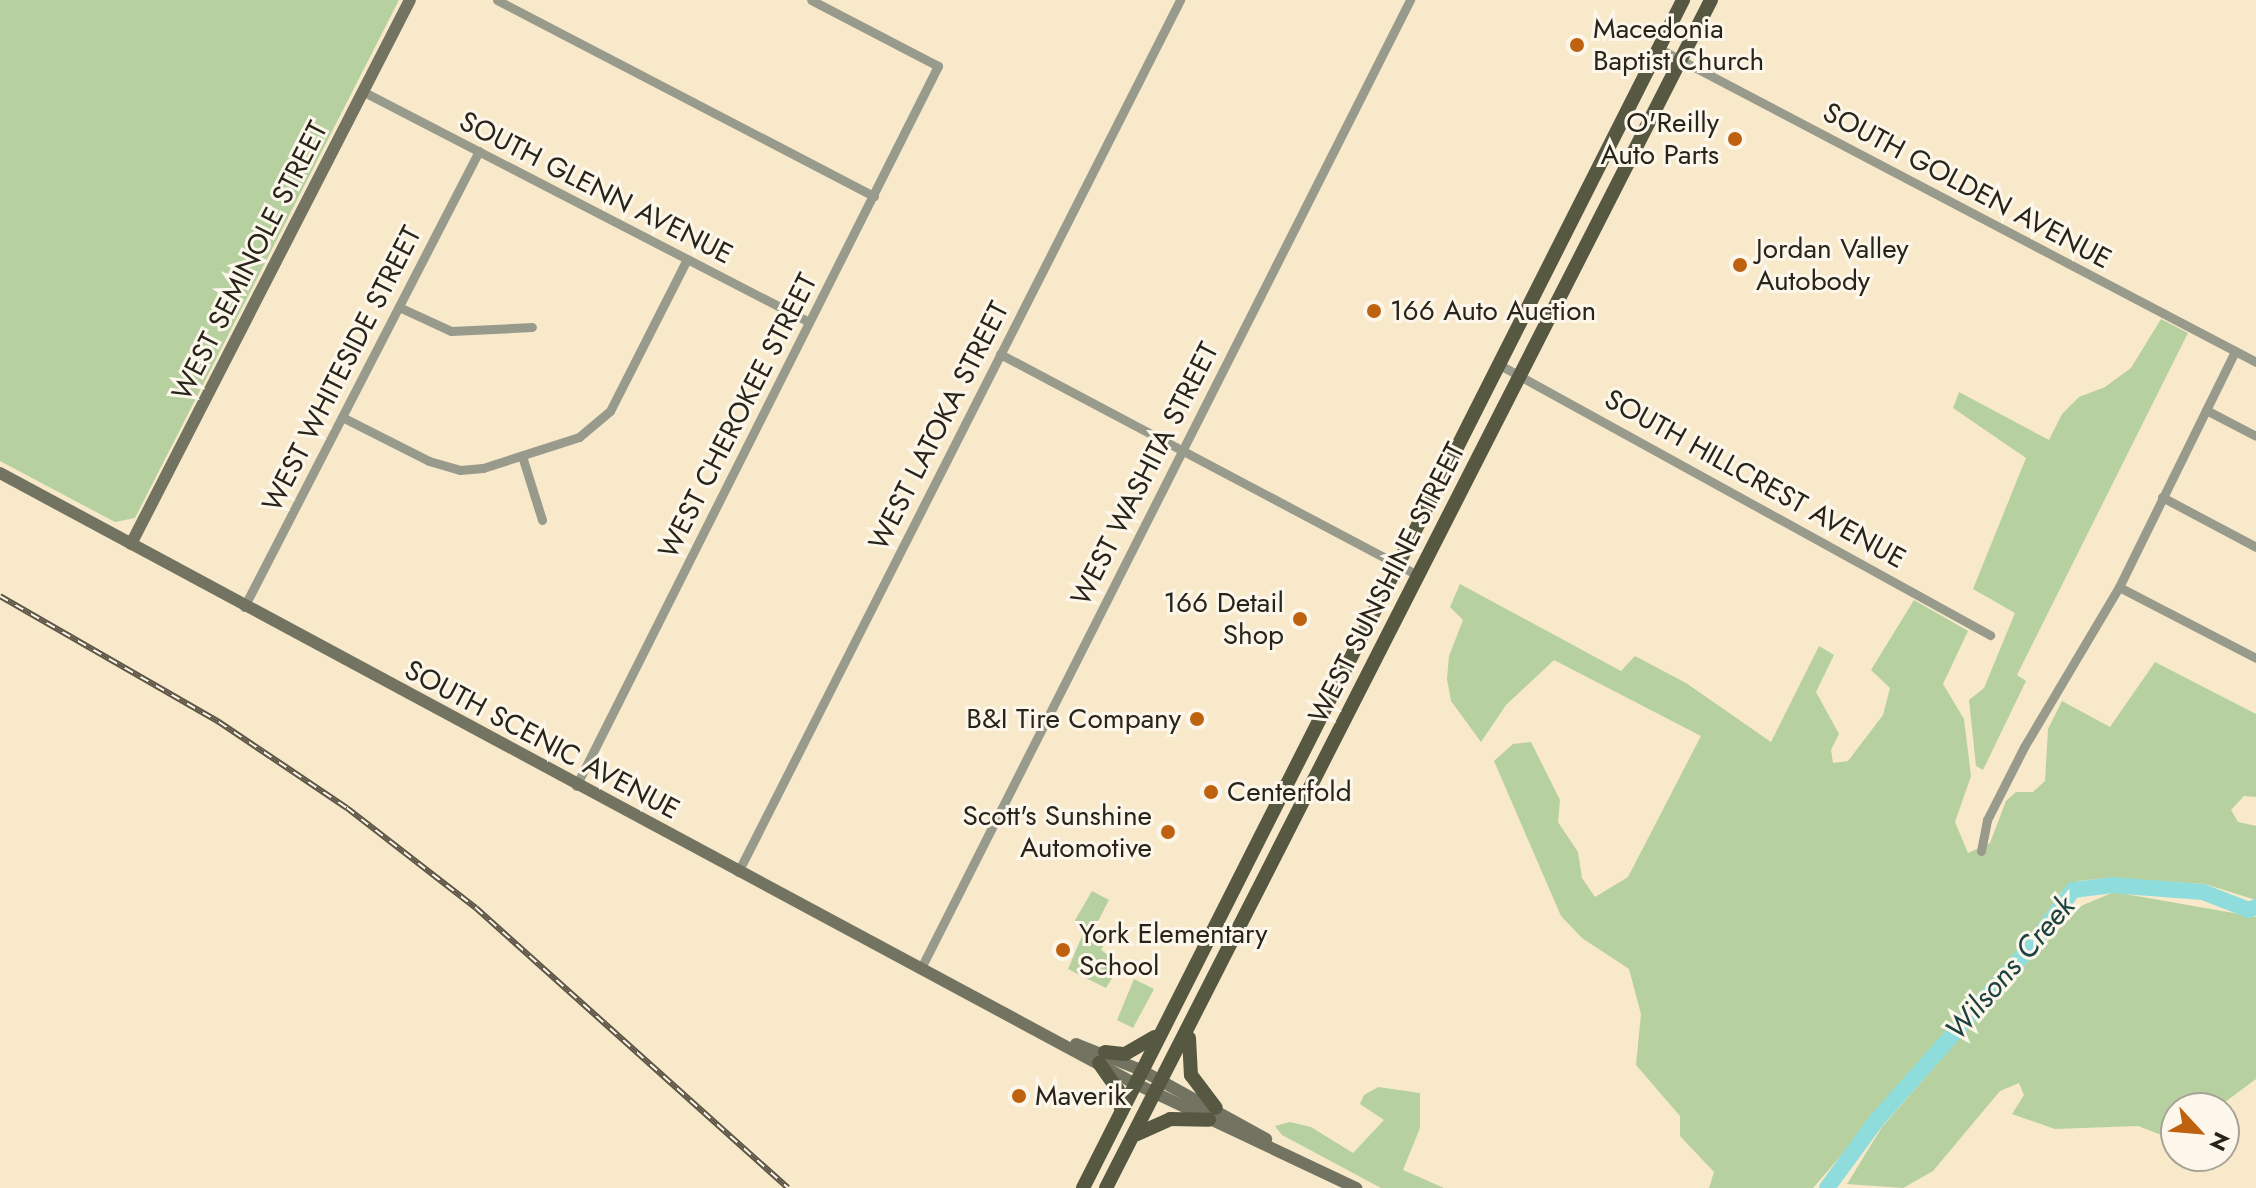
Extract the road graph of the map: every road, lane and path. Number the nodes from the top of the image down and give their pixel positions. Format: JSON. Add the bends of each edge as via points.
{"nodes":[{"id":1,"x":410,"y":0,"type":"edge"},
{"id":2,"x":497,"y":0,"type":"edge"},
{"id":3,"x":811,"y":0,"type":"edge"},
{"id":4,"x":1180,"y":0,"type":"edge"},
{"id":5,"x":1410,"y":0,"type":"edge"},
{"id":6,"x":1683,"y":0,"type":"edge"},
{"id":7,"x":1711,"y":0,"type":"edge"},
{"id":8,"x":1658,"y":48,"type":"junction"},
{"id":9,"x":1681,"y":60,"type":"junction"},
{"id":10,"x":364,"y":92,"type":"junction"},
{"id":11,"x":479,"y":151,"type":"junction"},
{"id":12,"x":874,"y":196,"type":"junction"},
{"id":13,"x":687,"y":259,"type":"junction"},
{"id":14,"x":399,"y":307,"type":"junction"},
{"id":15,"x":809,"y":322,"type":"junction"},
{"id":16,"x":532,"y":327,"type":"dead end"},
{"id":17,"x":2235,"y":351,"type":"junction"},
{"id":18,"x":1000,"y":354,"type":"junction"},
{"id":19,"x":2256,"y":362,"type":"edge"},
{"id":20,"x":1498,"y":364,"type":"junction"},
{"id":21,"x":1520,"y":375,"type":"junction"},
{"id":22,"x":2206,"y":410,"type":"junction"},
{"id":23,"x":342,"y":417,"type":"junction"},
{"id":24,"x":2256,"y":436,"type":"edge"},
{"id":25,"x":1181,"y":451,"type":"junction"},
{"id":26,"x":522,"y":456,"type":"junction"},
{"id":27,"x":0,"y":473,"type":"edge"},
{"id":28,"x":2162,"y":497,"type":"junction"},
{"id":29,"x":542,"y":520,"type":"dead end"},
{"id":30,"x":131,"y":544,"type":"junction"},
{"id":31,"x":2256,"y":547,"type":"edge"},
{"id":32,"x":1397,"y":564,"type":"junction"},
{"id":33,"x":1419,"y":576,"type":"junction"},
{"id":34,"x":2119,"y":587,"type":"junction"},
{"id":35,"x":244,"y":607,"type":"junction"},
{"id":36,"x":1990,"y":635,"type":"dead end"},
{"id":37,"x":2256,"y":658,"type":"edge"},
{"id":38,"x":576,"y":786,"type":"junction"},
{"id":39,"x":1981,"y":851,"type":"dead end"},
{"id":40,"x":738,"y":872,"type":"junction"},
{"id":41,"x":921,"y":968,"type":"junction"},
{"id":42,"x":1192,"y":1025,"type":"junction"},
{"id":43,"x":1162,"y":1028,"type":"junction"},
{"id":44,"x":1102,"y":1058,"type":"junction"},
{"id":45,"x":1138,"y":1076,"type":"junction"},
{"id":46,"x":1160,"y":1088,"type":"junction"},
{"id":47,"x":1212,"y":1114,"type":"junction"},
{"id":48,"x":1119,"y":1116,"type":"junction"},
{"id":49,"x":1134,"y":1136,"type":"junction"},
{"id":50,"x":1083,"y":1188,"type":"edge"},
{"id":51,"x":1106,"y":1188,"type":"edge"},
{"id":52,"x":1356,"y":1188,"type":"edge"}],
"edges":[{"from":1,"to":10,"type":"main road","name":"WEST SEMINOLE STREET"},
{"from":2,"to":12,"type":"street"},
{"from":3,"to":12,"type":"street","name":"WEST CHEROKEE STREET","via":[[938,66]]},
{"from":4,"to":18,"type":"street","name":"WEST LATOKA STREET"},
{"from":5,"to":25,"type":"street","name":"WEST WASHITA STREET"},
{"from":6,"to":8,"type":"main road","name":"WEST SUNSHINE STREET"},
{"from":7,"to":9,"type":"main road","name":"WEST SUNSHINE STREET"},
{"from":8,"to":9,"type":"street","name":"SOUTH GOLDEN AVENUE"},
{"from":8,"to":20,"type":"main road","name":"WEST SUNSHINE STREET"},
{"from":9,"to":17,"type":"street","name":"SOUTH GOLDEN AVENUE"},
{"from":9,"to":21,"type":"main road","name":"WEST SUNSHINE STREET"},
{"from":10,"to":11,"type":"street","name":"SOUTH GLENN AVENUE"},
{"from":10,"to":30,"type":"main road","name":"WEST SEMINOLE STREET"},
{"from":11,"to":13,"type":"street","name":"SOUTH GLENN AVENUE"},
{"from":11,"to":14,"type":"street","name":"WEST WHITESIDE STREET"},
{"from":12,"to":15,"type":"street","name":"WEST CHEROKEE STREET"},
{"from":13,"to":15,"type":"street","name":"SOUTH GLENN AVENUE"},
{"from":13,"to":26,"type":"street","via":[[605,418],[579,437]]},
{"from":14,"to":16,"type":"street","via":[[451,331]]},
{"from":14,"to":23,"type":"street","name":"WEST WHITESIDE STREET"},
{"from":15,"to":38,"type":"street","name":"WEST CHEROKEE STREET"},
{"from":17,"to":19,"type":"street","name":"SOUTH GOLDEN AVENUE"},
{"from":17,"to":22,"type":"street"},
{"from":18,"to":25,"type":"street"},
{"from":18,"to":40,"type":"street","name":"WEST LATOKA STREET"},
{"from":20,"to":21,"type":"street","name":"SOUTH HILLCREST AVENUE"},
{"from":20,"to":32,"type":"main road","name":"WEST SUNSHINE STREET"},
{"from":21,"to":33,"type":"main road","name":"WEST SUNSHINE STREET"},
{"from":21,"to":36,"type":"street","name":"SOUTH HILLCREST AVENUE"},
{"from":22,"to":24,"type":"street"},
{"from":22,"to":28,"type":"street"},
{"from":23,"to":26,"type":"street","via":[[452,469],[476,469]]},
{"from":23,"to":35,"type":"street","name":"WEST WHITESIDE STREET"},
{"from":25,"to":32,"type":"street"},
{"from":25,"to":41,"type":"street","name":"WEST WASHITA STREET"},
{"from":26,"to":29,"type":"street"},
{"from":27,"to":30,"type":"main road","name":"SOUTH SCENIC AVENUE"},
{"from":28,"to":31,"type":"street"},
{"from":28,"to":34,"type":"street"},
{"from":30,"to":35,"type":"main road","name":"SOUTH SCENIC AVENUE"},
{"from":32,"to":33,"type":"street"},
{"from":32,"to":43,"type":"main road","name":"WEST SUNSHINE STREET"},
{"from":33,"to":42,"type":"main road","name":"WEST SUNSHINE STREET"},
{"from":34,"to":37,"type":"street"},
{"from":34,"to":39,"type":"street","via":[[2024,747],[1987,820]]},
{"from":35,"to":38,"type":"main road","name":"SOUTH SCENIC AVENUE"},
{"from":38,"to":40,"type":"main road","name":"SOUTH SCENIC AVENUE"},
{"from":40,"to":41,"type":"main road","name":"SOUTH SCENIC AVENUE"},
{"from":41,"to":44,"type":"main road","name":"SOUTH SCENIC AVENUE"},
{"from":42,"to":46,"type":"main road","name":"WEST SUNSHINE STREET"},
{"from":42,"to":47,"type":"main road","via":[[1191,1075]]},
{"from":43,"to":44,"type":"main road","via":[[1138,1050]]},
{"from":43,"to":45,"type":"main road","name":"WEST SUNSHINE STREET"},
{"from":44,"to":45,"type":"main road","name":"SOUTH SCENIC AVENUE"},
{"from":44,"to":48,"type":"main road","via":[[1121,1096]]},
{"from":45,"to":46,"type":"main road","name":"SOUTH SCENIC AVENUE"},
{"from":45,"to":48,"type":"main road","name":"WEST SUNSHINE STREET"},
{"from":46,"to":47,"type":"main road","name":"SOUTH SCENIC AVENUE"},
{"from":46,"to":49,"type":"main road","name":"WEST SUNSHINE STREET"},
{"from":47,"to":49,"type":"main road","via":[[1162,1120]]},
{"from":47,"to":52,"type":"main road","name":"SOUTH SCENIC AVENUE"},
{"from":48,"to":50,"type":"main road","name":"WEST SUNSHINE STREET"},
{"from":49,"to":51,"type":"main road","name":"WEST SUNSHINE STREET"}]}
